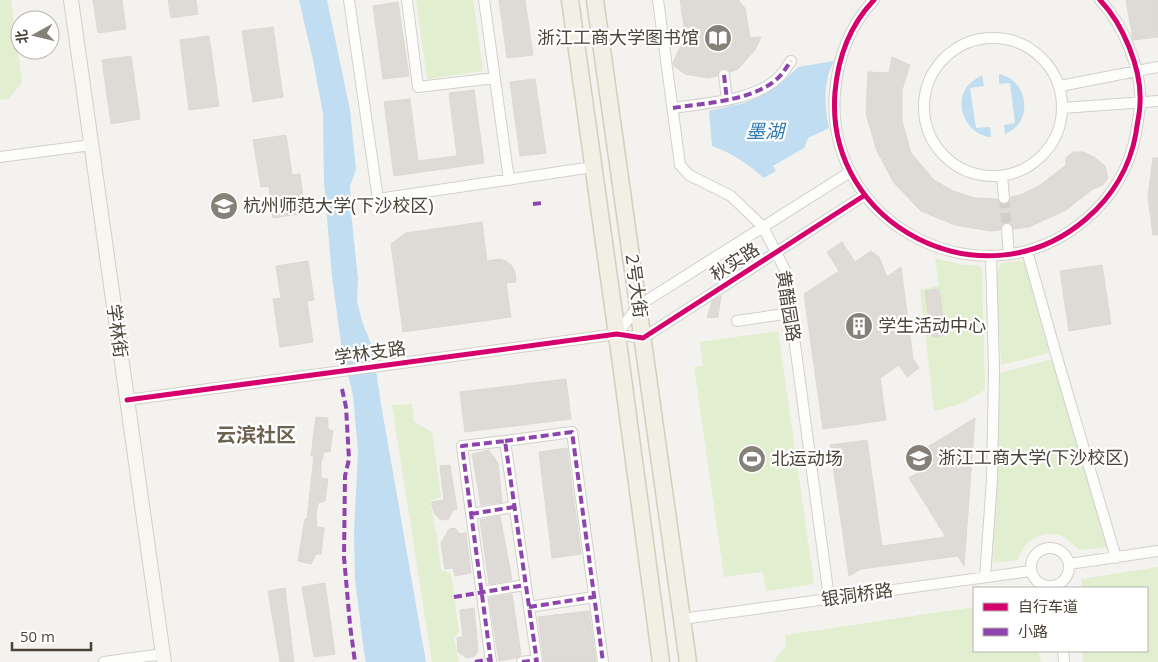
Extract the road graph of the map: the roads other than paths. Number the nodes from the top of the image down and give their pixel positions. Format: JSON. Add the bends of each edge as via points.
{"nodes":[{"id":1,"x":71,"y":0,"type":"edge"},
{"id":2,"x":349,"y":0,"type":"edge"},
{"id":3,"x":407,"y":0,"type":"edge"},
{"id":4,"x":484,"y":0,"type":"edge"},
{"id":5,"x":570,"y":0,"type":"edge"},
{"id":6,"x":595,"y":0,"type":"edge"},
{"id":7,"x":658,"y":0,"type":"edge"},
{"id":8,"x":874,"y":0,"type":"edge"},
{"id":9,"x":1100,"y":0,"type":"edge"},
{"id":10,"x":791,"y":61,"type":"dead end"},
{"id":11,"x":1158,"y":67,"type":"edge"},
{"id":12,"x":1137,"y":71,"type":"junction"},
{"id":13,"x":724,"y":75,"type":"dead end"},
{"id":14,"x":495,"y":78,"type":"junction"},
{"id":15,"x":1060,"y":86,"type":"junction"},
{"id":16,"x":727,"y":100,"type":"junction"},
{"id":17,"x":1158,"y":101,"type":"edge"},
{"id":18,"x":1140,"y":102,"type":"junction"},
{"id":19,"x":673,"y":108,"type":"junction"},
{"id":20,"x":1063,"y":108,"type":"junction"},
{"id":21,"x":91,"y":145,"type":"junction"},
{"id":22,"x":0,"y":157,"type":"edge"},
{"id":23,"x":593,"y":167,"type":"junction"},
{"id":24,"x":850,"y":172,"type":"junction"},
{"id":25,"x":1002,"y":176,"type":"junction"},
{"id":26,"x":509,"y":180,"type":"junction"},
{"id":27,"x":865,"y":195,"type":"junction"},
{"id":28,"x":1004,"y":198,"type":"tunnel mouth"},
{"id":29,"x":762,"y":227,"type":"junction"},
{"id":30,"x":1007,"y":230,"type":"tunnel mouth"},
{"id":31,"x":776,"y":251,"type":"junction"},
{"id":32,"x":1027,"y":251,"type":"junction"},
{"id":33,"x":1009,"y":254,"type":"junction"},
{"id":34,"x":991,"y":256,"type":"junction"},
{"id":35,"x":638,"y":306,"type":"junction"},
{"id":36,"x":791,"y":313,"type":"junction"},
{"id":37,"x":737,"y":321,"type":"dead end"},
{"id":38,"x":617,"y":334,"type":"junction"},
{"id":39,"x":643,"y":338,"type":"junction"},
{"id":40,"x":127,"y":400,"type":"junction"},
{"id":41,"x":505,"y":441,"type":"junction"},
{"id":42,"x":514,"y":508,"type":"junction"},
{"id":43,"x":471,"y":514,"type":"junction"},
{"id":44,"x":1158,"y":551,"type":"edge"},
{"id":45,"x":1116,"y":558,"type":"junction"},
{"id":46,"x":1069,"y":564,"type":"junction"},
{"id":47,"x":1031,"y":571,"type":"junction"},
{"id":48,"x":985,"y":577,"type":"junction"},
{"id":49,"x":526,"y":584,"type":"junction"},
{"id":50,"x":1054,"y":587,"type":"edge"},
{"id":51,"x":482,"y":592,"type":"junction"},
{"id":52,"x":594,"y":597,"type":"junction"},
{"id":53,"x":829,"y":598,"type":"junction"},
{"id":54,"x":529,"y":607,"type":"junction"},
{"id":55,"x":682,"y":619,"type":"junction"},
{"id":56,"x":164,"y":658,"type":"edge"},
{"id":57,"x":536,"y":661,"type":"edge"},
{"id":58,"x":104,"y":662,"type":"edge"},
{"id":59,"x":491,"y":662,"type":"edge"},
{"id":60,"x":522,"y":662,"type":"edge"},
{"id":61,"x":603,"y":662,"type":"edge"},
{"id":62,"x":661,"y":662,"type":"edge"},
{"id":63,"x":688,"y":662,"type":"edge"}],
"edges":[{"from":1,"to":21,"type":"main road","name":"学林街"},
{"from":2,"to":26,"type":"street","via":[[378,199]]},
{"from":3,"to":14,"type":"street","via":[[418,87]]},
{"from":4,"to":14,"type":"street"},
{"from":5,"to":23,"type":"main road","name":"2号大街"},
{"from":6,"to":35,"type":"main road","name":"2号大街"},
{"from":7,"to":19,"type":"street","name":"黄醋园路"},
{"from":8,"to":24,"type":"street","via":[[847,39],[837,72],[834,106],[838,140]]},
{"from":9,"to":12,"type":"street","via":[[1124,34]]},
{"from":10,"to":16,"type":"street","via":[[779,77],[764,88]]},
{"from":11,"to":12,"type":"street"},
{"from":12,"to":15,"type":"street"},
{"from":12,"to":18,"type":"street"},
{"from":13,"to":16,"type":"street"},
{"from":14,"to":26,"type":"street"},
{"from":15,"to":20,"type":"street"},
{"from":15,"to":25,"type":"street","via":[[1050,66],[1034,51],[1015,41],[993,37],[972,41],[952,51],[937,66],[927,86],[923,108],[927,129],[937,149],[952,164],[972,174],[993,178]]},
{"from":16,"to":19,"type":"street"},
{"from":17,"to":18,"type":"street"},
{"from":18,"to":20,"type":"street"},
{"from":18,"to":32,"type":"street","via":[[1133,148],[1114,190],[1075,229]]},
{"from":19,"to":29,"type":"street","name":"黄醋园路","via":[[680,165],[689,175],[731,196]]},
{"from":20,"to":25,"type":"street","via":[[1060,129],[1050,149],[1034,164],[1015,174]]},
{"from":21,"to":22,"type":"street"},
{"from":21,"to":40,"type":"main road","name":"学林街"},
{"from":23,"to":26,"type":"street"},
{"from":23,"to":38,"type":"main road","name":"2号大街"},
{"from":24,"to":27,"type":"street"},
{"from":24,"to":29,"type":"street","name":"秋实路"},
{"from":25,"to":28,"type":"street"},
{"from":27,"to":31,"type":"street","name":"秋实路"},
{"from":27,"to":34,"type":"street","via":[[890,222],[920,241],[955,253]]},
{"from":29,"to":31,"type":"street","name":"黄醋园路"},
{"from":29,"to":35,"type":"street","name":"秋实路"},
{"from":30,"to":33,"type":"street"},
{"from":31,"to":36,"type":"street","name":"黄醋园路","via":[[785,270]]},
{"from":31,"to":39,"type":"street","name":"秋实路"},
{"from":32,"to":33,"type":"street"},
{"from":32,"to":45,"type":"street"},
{"from":33,"to":34,"type":"street"},
{"from":34,"to":48,"type":"street","via":[[992,480]]},
{"from":35,"to":38,"type":"street","name":"秋实路"},
{"from":35,"to":39,"type":"main road","name":"2号大街"},
{"from":36,"to":37,"type":"street"},
{"from":36,"to":53,"type":"street","name":"黄醋园路"},
{"from":38,"to":39,"type":"street"},
{"from":38,"to":40,"type":"street","name":"学林支路"},
{"from":38,"to":62,"type":"main road","name":"2号大街"},
{"from":39,"to":55,"type":"main road","name":"2号大街"},
{"from":40,"to":56,"type":"main road","name":"学林街"},
{"from":41,"to":42,"type":"street"},
{"from":41,"to":43,"type":"street","via":[[462,446]]},
{"from":41,"to":52,"type":"street","via":[[572,432]]},
{"from":42,"to":43,"type":"street"},
{"from":42,"to":49,"type":"street"},
{"from":43,"to":51,"type":"street"},
{"from":44,"to":45,"type":"street"},
{"from":45,"to":46,"type":"street"},
{"from":46,"to":47,"type":"street","via":[[1062,552],[1043,549],[1033,558]]},
{"from":46,"to":50,"type":"street","via":[[1066,578]]},
{"from":47,"to":48,"type":"street","name":"银洞桥路"},
{"from":47,"to":50,"type":"street","via":[[1039,583]]},
{"from":48,"to":53,"type":"street","name":"银洞桥路"},
{"from":49,"to":51,"type":"street"},
{"from":49,"to":54,"type":"street"},
{"from":51,"to":59,"type":"street"},
{"from":52,"to":54,"type":"street"},
{"from":52,"to":61,"type":"street"},
{"from":53,"to":55,"type":"street","name":"银洞桥路"},
{"from":54,"to":57,"type":"street"},
{"from":55,"to":63,"type":"main road","name":"2号大街"},
{"from":56,"to":58,"type":"street"},
{"from":57,"to":60,"type":"street"}]}
